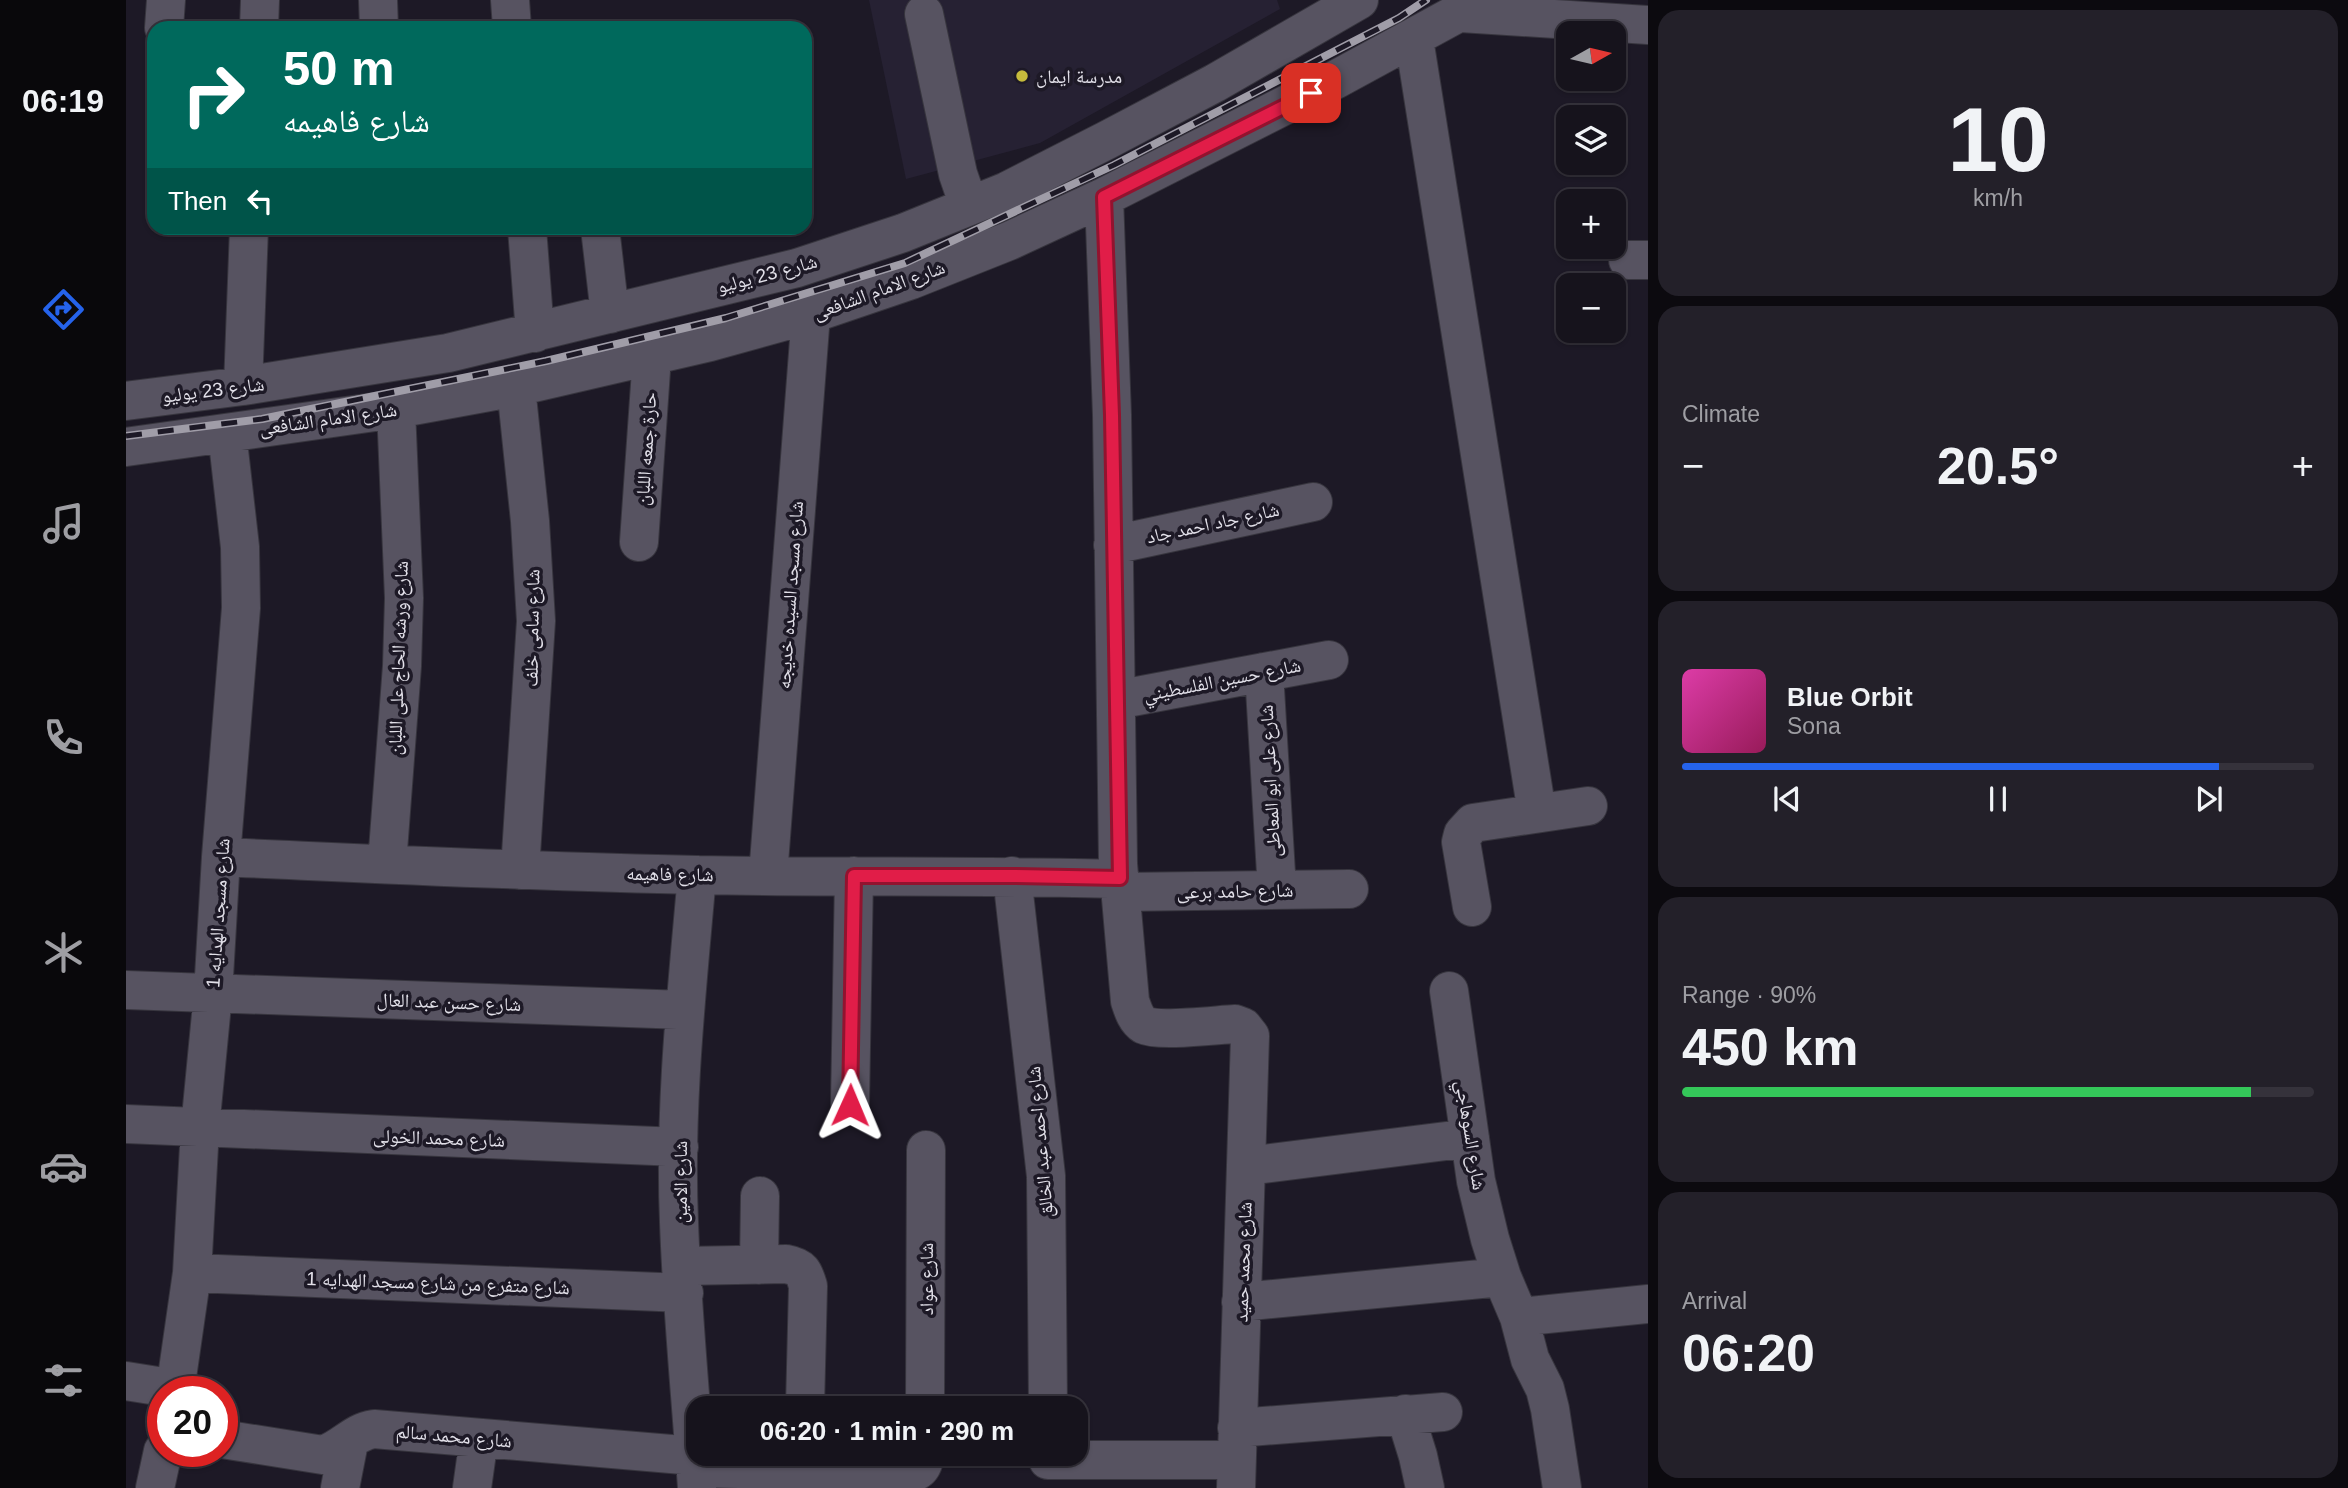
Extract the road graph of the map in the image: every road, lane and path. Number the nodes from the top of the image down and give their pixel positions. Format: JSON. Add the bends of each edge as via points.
{"nodes":[{"id":1,"x":166,"y":0,"type":"edge"},
{"id":2,"x":260,"y":0,"type":"edge"},
{"id":3,"x":378,"y":0,"type":"edge"},
{"id":4,"x":510,"y":0,"type":"edge"},
{"id":5,"x":1359,"y":0,"type":"edge"},
{"id":6,"x":1472,"y":7,"type":"edge"},
{"id":7,"x":924,"y":15,"type":"dead end"},
{"id":8,"x":164,"y":21,"type":"edge"},
{"id":9,"x":259,"y":21,"type":"edge"},
{"id":10,"x":379,"y":21,"type":"edge"},
{"id":11,"x":512,"y":21,"type":"edge"},
{"id":12,"x":1648,"y":25,"type":"edge"},
{"id":13,"x":1414,"y":39,"type":"junction"},
{"id":14,"x":1104,"y":197,"type":"junction"},
{"id":15,"x":969,"y":206,"type":"junction"},
{"id":16,"x":250,"y":235,"type":"edge"},
{"id":17,"x":528,"y":235,"type":"edge"},
{"id":18,"x":601,"y":235,"type":"edge"},
{"id":19,"x":610,"y":314,"type":"junction"},
{"id":20,"x":811,"y":314,"type":"junction"},
{"id":21,"x":535,"y":333,"type":"junction"},
{"id":22,"x":652,"y":356,"type":"junction"},
{"id":23,"x":243,"y":386,"type":"junction"},
{"id":24,"x":516,"y":387,"type":"junction"},
{"id":25,"x":126,"y":401,"type":"edge"},
{"id":26,"x":396,"y":409,"type":"junction"},
{"id":27,"x":227,"y":433,"type":"junction"},
{"id":28,"x":126,"y":447,"type":"edge"},
{"id":29,"x":1312,"y":502,"type":"dead end"},
{"id":30,"x":639,"y":542,"type":"dead end"},
{"id":31,"x":1114,"y":545,"type":"junction"},
{"id":32,"x":1329,"y":660,"type":"dead end"},
{"id":33,"x":1264,"y":672,"type":"junction"},
{"id":34,"x":1115,"y":700,"type":"junction"},
{"id":35,"x":1588,"y":806,"type":"dead end"},
{"id":36,"x":1537,"y":813,"type":"junction"},
{"id":37,"x":221,"y":857,"type":"junction"},
{"id":38,"x":387,"y":864,"type":"junction"},
{"id":39,"x":520,"y":870,"type":"junction"},
{"id":40,"x":697,"y":875,"type":"junction"},
{"id":41,"x":768,"y":876,"type":"junction"},
{"id":42,"x":854,"y":876,"type":"junction"},
{"id":43,"x":1012,"y":876,"type":"junction"},
{"id":44,"x":1120,"y":885,"type":"junction"},
{"id":45,"x":1349,"y":889,"type":"dead end"},
{"id":46,"x":1277,"y":890,"type":"junction"},
{"id":47,"x":1472,"y":907,"type":"dead end"},
{"id":48,"x":126,"y":990,"type":"edge"},
{"id":49,"x":1449,"y":991,"type":"dead end"},
{"id":50,"x":213,"y":994,"type":"junction"},
{"id":51,"x":685,"y":1010,"type":"junction"},
{"id":52,"x":850,"y":1105,"type":"dead end"},
{"id":53,"x":126,"y":1124,"type":"edge"},
{"id":54,"x":200,"y":1129,"type":"junction"},
{"id":55,"x":1470,"y":1138,"type":"junction"},
{"id":56,"x":679,"y":1147,"type":"junction"},
{"id":57,"x":926,"y":1150,"type":"dead end"},
{"id":58,"x":1247,"y":1166,"type":"junction"},
{"id":59,"x":760,"y":1196,"type":"dead end"},
{"id":60,"x":759,"y":1265,"type":"junction"},
{"id":61,"x":192,"y":1273,"type":"junction"},
{"id":62,"x":1502,"y":1277,"type":"junction"},
{"id":63,"x":683,"y":1279,"type":"junction"},
{"id":64,"x":1241,"y":1302,"type":"junction"},
{"id":65,"x":1648,"y":1304,"type":"edge"},
{"id":66,"x":1519,"y":1317,"type":"junction"},
{"id":67,"x":177,"y":1376,"type":"edge"},
{"id":68,"x":126,"y":1381,"type":"edge"},
{"id":69,"x":147,"y":1385,"type":"edge"},
{"id":70,"x":805,"y":1396,"type":"edge"},
{"id":71,"x":925,"y":1396,"type":"edge"},
{"id":72,"x":1048,"y":1396,"type":"edge"},
{"id":73,"x":1443,"y":1412,"type":"dead end"},
{"id":74,"x":1405,"y":1415,"type":"junction"},
{"id":75,"x":479,"y":1438,"type":"junction"},
{"id":76,"x":238,"y":1442,"type":"edge"},
{"id":77,"x":349,"y":1442,"type":"junction"},
{"id":78,"x":1236,"y":1459,"type":"edge"},
{"id":79,"x":918,"y":1466,"type":"edge"},
{"id":80,"x":160,"y":1467,"type":"edge"},
{"id":81,"x":1048,"y":1467,"type":"edge"},
{"id":82,"x":696,"y":1471,"type":"edge"},
{"id":83,"x":155,"y":1488,"type":"edge"},
{"id":84,"x":340,"y":1488,"type":"edge"},
{"id":85,"x":472,"y":1488,"type":"edge"},
{"id":86,"x":1425,"y":1488,"type":"edge"},
{"id":87,"x":1562,"y":1488,"type":"edge"}],
"edges":[{"from":1,"to":8,"type":"street"},
{"from":2,"to":9,"type":"street"},
{"from":3,"to":10,"type":"street"},
{"from":4,"to":11,"type":"street"},
{"from":5,"to":15,"type":"street","name":"شارع 23 يوليو","via":[[1119,134]]},
{"from":6,"to":12,"type":"street"},
{"from":6,"to":13,"type":"street","name":"شارع الامام الشافعى"},
{"from":7,"to":15,"type":"street"},
{"from":13,"to":14,"type":"street","name":"شارع الامام الشافعى"},
{"from":13,"to":36,"type":"street"},
{"from":14,"to":20,"type":"street","name":"شارع الامام الشافعى","via":[[984,251]]},
{"from":14,"to":31,"type":"street"},
{"from":15,"to":19,"type":"street","name":"شارع 23 يوليو","via":[[797,268]]},
{"from":16,"to":23,"type":"street"},
{"from":17,"to":21,"type":"street"},
{"from":18,"to":19,"type":"street"},
{"from":19,"to":21,"type":"street","name":"شارع 23 يوليو"},
{"from":20,"to":22,"type":"street","name":"شارع الامام الشافعى"},
{"from":20,"to":41,"type":"street","name":"شارع مسجد السيده خديجه"},
{"from":21,"to":23,"type":"street","name":"شارع 23 يوليو","via":[[448,353]]},
{"from":22,"to":24,"type":"street","name":"شارع الامام الشافعى"},
{"from":22,"to":30,"type":"street","name":"حارة جمعه اللبان"},
{"from":23,"to":25,"type":"street","name":"شارع 23 يوليو"},
{"from":24,"to":26,"type":"street","name":"شارع الامام الشافعى"},
{"from":24,"to":39,"type":"street","name":"شارع سامى خلف","via":[[536,621]]},
{"from":26,"to":27,"type":"street","name":"شارع الامام الشافعى"},
{"from":26,"to":38,"type":"street","name":"شارع ورشه الحاج على اللبان","via":[[404,598]]},
{"from":27,"to":28,"type":"street","name":"شارع الامام الشافعى"},
{"from":27,"to":37,"type":"street","name":"شارع مسجد الهدايه 1","via":[[240,547],[241,608]]},
{"from":29,"to":31,"type":"street","name":"شارع جاد احمد جاد"},
{"from":31,"to":34,"type":"street"},
{"from":32,"to":33,"type":"street","name":"شارع حسين الفلسطيني"},
{"from":33,"to":34,"type":"street","name":"شارع حسين الفلسطيني"},
{"from":33,"to":46,"type":"street","name":"شارع على ابو المعاطى"},
{"from":34,"to":44,"type":"street"},
{"from":35,"to":36,"type":"street"},
{"from":36,"to":47,"type":"street","via":[[1480,820],[1467,828],[1461,842]]},
{"from":37,"to":38,"type":"street","name":"شارع فاهيمه"},
{"from":37,"to":50,"type":"street","name":"شارع مسجد الهدايه 1"},
{"from":38,"to":39,"type":"street","name":"شارع فاهيمه"},
{"from":39,"to":40,"type":"street","name":"شارع فاهيمه"},
{"from":40,"to":41,"type":"street","name":"شارع فاهيمه"},
{"from":40,"to":51,"type":"street","name":"شارع الامين"},
{"from":41,"to":42,"type":"street","name":"شارع فاهيمه"},
{"from":42,"to":43,"type":"street","name":"شارع فاهيمه"},
{"from":42,"to":52,"type":"street"},
{"from":43,"to":44,"type":"street","name":"شارع فاهيمه"},
{"from":43,"to":72,"type":"street","name":"شارع احمد عبد الخالق","via":[[1046,1176]]},
{"from":44,"to":46,"type":"street","name":"شارع حامد برعى"},
{"from":44,"to":58,"type":"street","name":"شارع محمد حميد","via":[[1130,1001],[1142,1024],[1155,1028],[1235,1024],[1250,1036]]},
{"from":45,"to":46,"type":"street","name":"شارع حامد برعى"},
{"from":48,"to":50,"type":"street","name":"شارع حسن عبد العال"},
{"from":49,"to":55,"type":"street","name":"شارع السوهاجي"},
{"from":50,"to":51,"type":"street","name":"شارع حسن عبد العال"},
{"from":50,"to":54,"type":"street","name":"شارع مسجد الهدايه 1"},
{"from":51,"to":56,"type":"street","name":"شارع الامين"},
{"from":53,"to":54,"type":"street","name":"شارع محمد الخولى"},
{"from":54,"to":56,"type":"street","name":"شارع محمد الخولى"},
{"from":54,"to":61,"type":"street","name":"شارع مسجد الهدايه 1"},
{"from":55,"to":58,"type":"street"},
{"from":55,"to":62,"type":"street","name":"شارع السوهاجي"},
{"from":56,"to":63,"type":"street","name":"شارع الامين"},
{"from":57,"to":71,"type":"street","name":"شارع عواد"},
{"from":58,"to":64,"type":"street","name":"شارع محمد حميد"},
{"from":59,"to":60,"type":"street"},
{"from":60,"to":63,"type":"street","name":"شارع متفرع من شارع مسجد الهدايه 1"},
{"from":60,"to":70,"type":"street","name":"شارع متفرع من شارع مسجد الهدايه 1","via":[[786,1264],[804,1272],[808,1286]]},
{"from":61,"to":63,"type":"street","name":"شارع متفرع من شارع مسجد الهدايه 1"},
{"from":61,"to":67,"type":"street","name":"شارع مسجد الهدايه 1"},
{"from":62,"to":64,"type":"street"},
{"from":62,"to":66,"type":"street","name":"شارع السوهاجي"},
{"from":63,"to":82,"type":"street","name":"شارع الامين"},
{"from":64,"to":78,"type":"street","name":"شارع محمد حميد"},
{"from":65,"to":66,"type":"street"},
{"from":66,"to":87,"type":"street","name":"شارع السوهاجي","via":[[1530,1359],[1545,1389]]},
{"from":68,"to":69,"type":"street"},
{"from":73,"to":74,"type":"street"},
{"from":74,"to":78,"type":"street"},
{"from":74,"to":86,"type":"street"},
{"from":75,"to":77,"type":"street","name":"شارع محمد سالم","via":[[374,1429],[359,1432]]},
{"from":75,"to":82,"type":"street","name":"شارع محمد سالم"},
{"from":75,"to":85,"type":"street"},
{"from":76,"to":77,"type":"street","name":"شارع محمد سالم","via":[[323,1455]]},
{"from":77,"to":84,"type":"street"},
{"from":78,"to":81,"type":"street"},
{"from":79,"to":82,"type":"street","name":"شارع محمد سالم","via":[[910,1473]]},
{"from":80,"to":83,"type":"street"}]}
